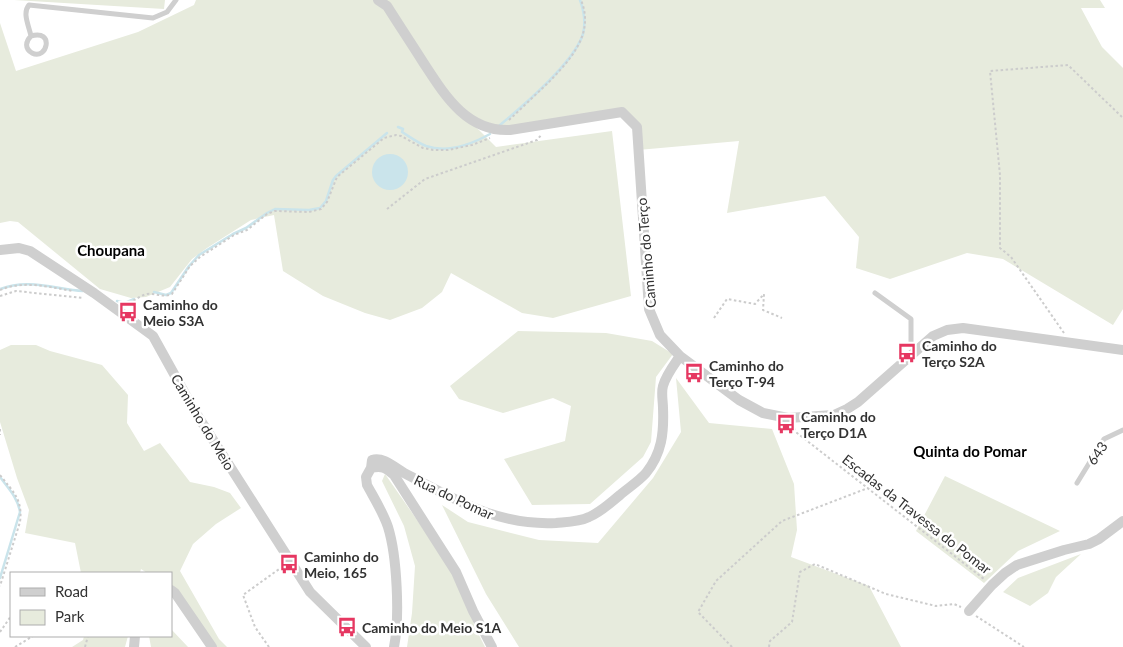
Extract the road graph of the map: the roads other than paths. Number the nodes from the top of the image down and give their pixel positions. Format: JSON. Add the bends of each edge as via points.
{"nodes":[{"id":1,"x":176,"y":0,"type":"edge"},
{"id":2,"x":378,"y":0,"type":"edge"},
{"id":3,"x":31,"y":36,"type":"junction"},
{"id":4,"x":1,"y":251,"type":"edge"},
{"id":5,"x":875,"y":293,"type":"dead end"},
{"id":6,"x":916,"y":350,"type":"junction"},
{"id":7,"x":1123,"y":350,"type":"edge"},
{"id":8,"x":680,"y":356,"type":"junction"},
{"id":9,"x":1123,"y":430,"type":"edge"},
{"id":10,"x":371,"y":468,"type":"junction"},
{"id":11,"x":1077,"y":483,"type":"dead end"},
{"id":12,"x":1123,"y":521,"type":"edge"},
{"id":13,"x":172,"y":591,"type":"edge"},
{"id":14,"x":969,"y":611,"type":"road end"},
{"id":15,"x":212,"y":647,"type":"edge"},
{"id":16,"x":366,"y":647,"type":"edge"},
{"id":17,"x":394,"y":647,"type":"edge"},
{"id":18,"x":492,"y":647,"type":"edge"}],
"edges":[{"from":1,"to":3,"type":"lane","via":[[167,12],[153,18],[29,5],[26,14]]},
{"from":2,"to":8,"type":"street","name":"Caminho do Terço","via":[[387,6],[448,100],[481,126],[501,131],[622,112],[637,127],[649,309],[660,335]]},
{"from":3,"to":3,"type":"lane","via":[[27,40],[30,52],[42,53],[46,48],[43,36]]},
{"from":4,"to":16,"type":"street","name":"Caminho do Meio","via":[[19,248],[30,251],[153,336],[194,410],[289,562],[310,592]]},
{"from":5,"to":6,"type":"lane","via":[[911,319],[911,344]]},
{"from":6,"to":7,"type":"street","name":"Caminho do Terço","via":[[933,336],[962,328]]},
{"from":6,"to":8,"type":"street","name":"Caminho do Terço","via":[[847,409],[834,415],[788,418],[763,413],[739,400]]},
{"from":8,"to":10,"type":"street","name":"Rua do Pomar","via":[[663,384],[662,444],[656,458],[645,474],[600,512],[588,518],[545,523],[497,517],[465,504],[380,459],[372,460]]},
{"from":9,"to":11,"type":"lane","name":"643","via":[[1104,439]]},
{"from":10,"to":17,"type":"street","via":[[366,477],[367,484],[388,526],[393,558],[397,622]]},
{"from":10,"to":18,"type":"street","via":[[382,466],[394,475],[456,572]]},
{"from":12,"to":14,"type":"street","via":[[1089,544],[1017,565],[1004,573]]},
{"from":13,"to":15,"type":"street"}]}
